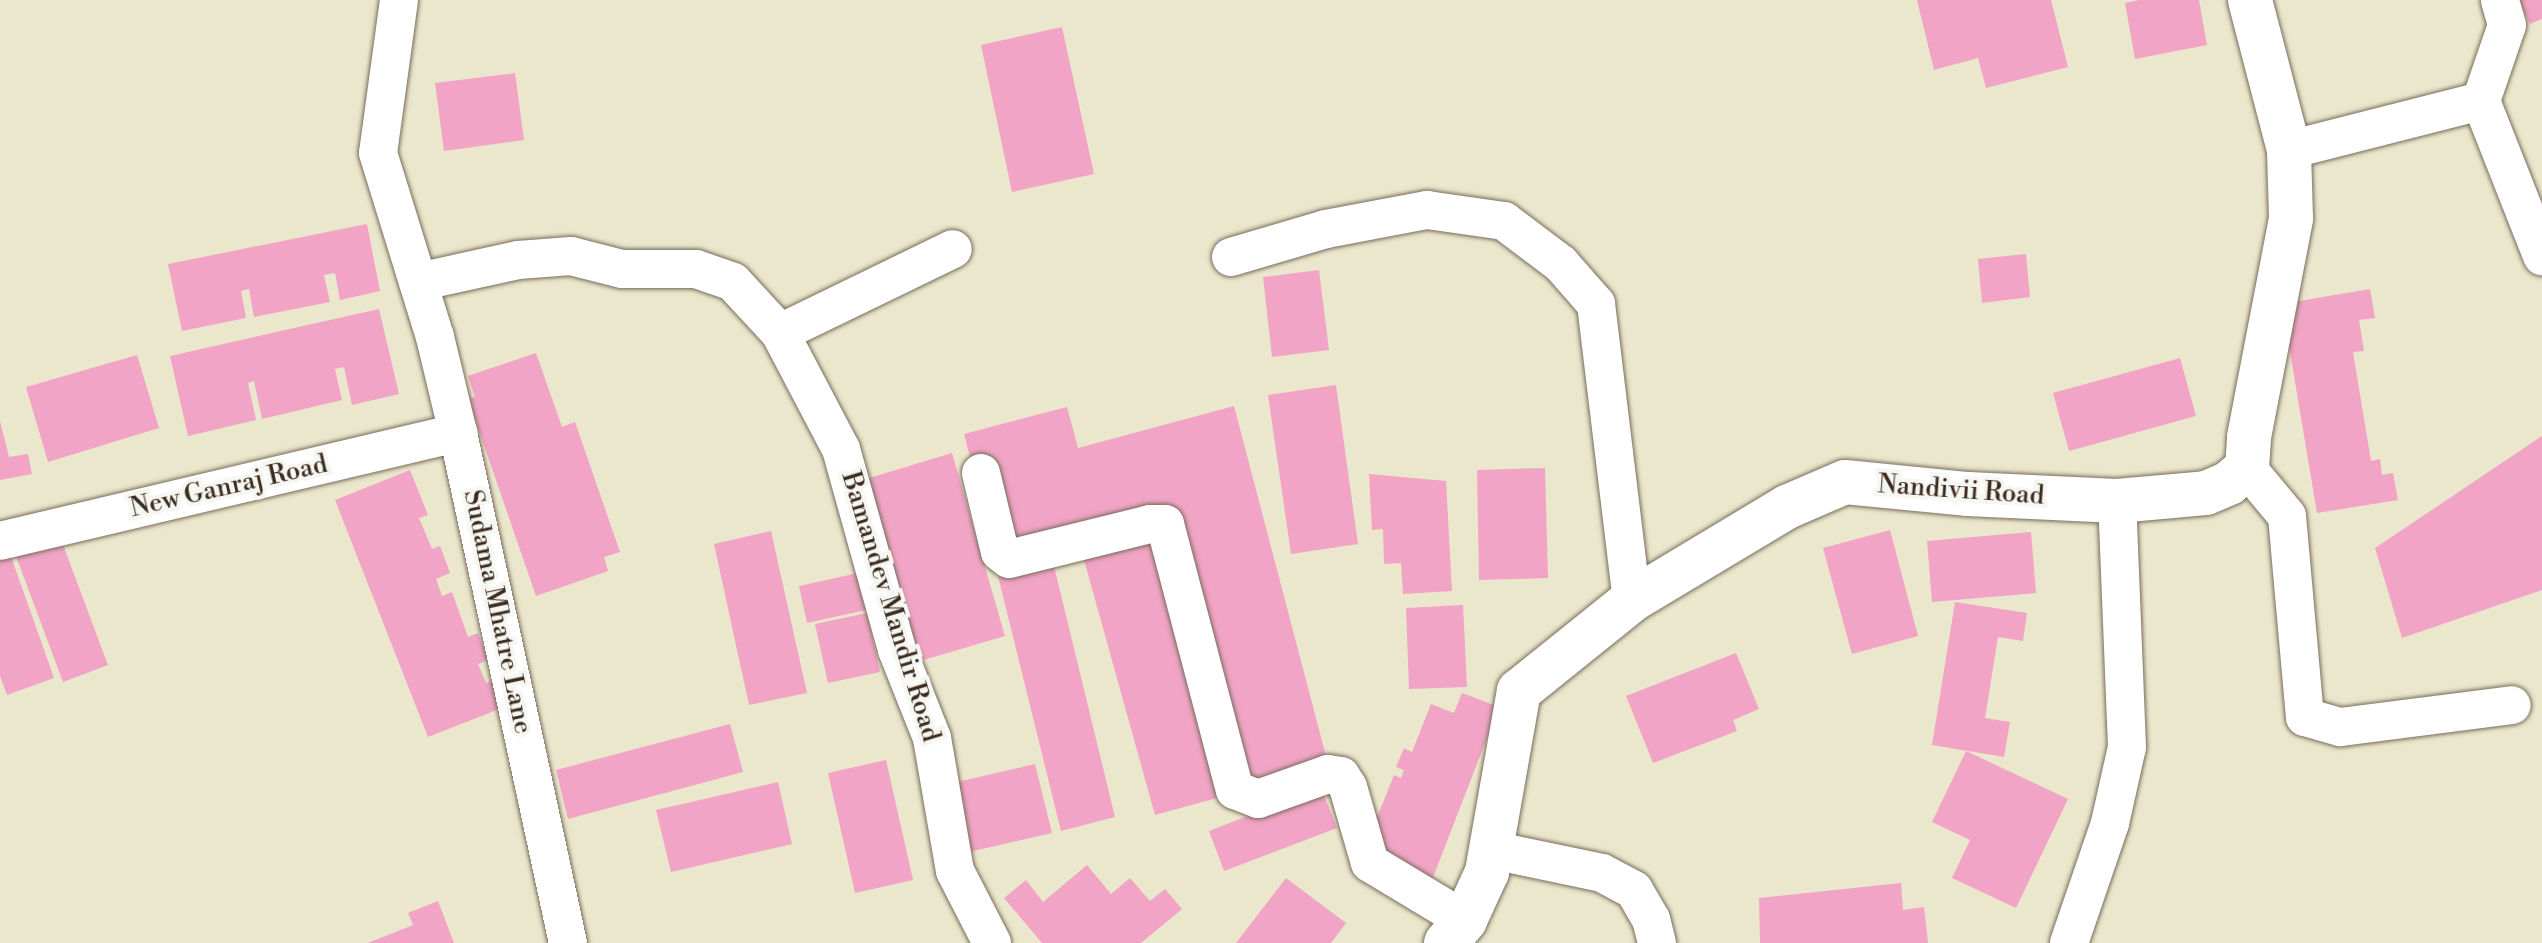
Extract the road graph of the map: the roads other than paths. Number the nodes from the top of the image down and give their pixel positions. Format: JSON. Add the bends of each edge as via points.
{"nodes":[{"id":1,"x":399,"y":0,"type":"edge"},
{"id":2,"x":2250,"y":0,"type":"edge"},
{"id":3,"x":2500,"y":0,"type":"edge"},
{"id":4,"x":2481,"y":101,"type":"junction"},
{"id":5,"x":2289,"y":150,"type":"junction"},
{"id":6,"x":953,"y":249,"type":"dead end"},
{"id":7,"x":2542,"y":256,"type":"edge"},
{"id":8,"x":1231,"y":257,"type":"dead end"},
{"id":9,"x":418,"y":282,"type":"junction"},
{"id":10,"x":780,"y":333,"type":"junction"},
{"id":11,"x":458,"y":433,"type":"junction"},
{"id":12,"x":2247,"y":468,"type":"junction"},
{"id":13,"x":981,"y":473,"type":"dead end"},
{"id":14,"x":2117,"y":501,"type":"junction"},
{"id":15,"x":0,"y":541,"type":"edge"},
{"id":16,"x":1632,"y":600,"type":"junction"},
{"id":17,"x":2512,"y":705,"type":"dead end"},
{"id":18,"x":1492,"y":850,"type":"junction"},
{"id":19,"x":1455,"y":931,"type":"edge"},
{"id":20,"x":568,"y":943,"type":"edge"},
{"id":21,"x":992,"y":943,"type":"edge"},
{"id":22,"x":1657,"y":943,"type":"edge"},
{"id":23,"x":2069,"y":943,"type":"edge"}],
"edges":[{"from":1,"to":9,"type":"street","via":[[378,153]]},
{"from":2,"to":5,"type":"street"},
{"from":3,"to":4,"type":"street","via":[[2507,25]]},
{"from":4,"to":5,"type":"street"},
{"from":4,"to":7,"type":"street"},
{"from":5,"to":12,"type":"street","via":[[2291,218]]},
{"from":6,"to":10,"type":"street"},
{"from":8,"to":16,"type":"street","via":[[1326,229],[1427,210],[1504,221],[1561,264],[1596,304]]},
{"from":9,"to":10,"type":"street","name":"Bamandev Mandir Road","via":[[518,260],[571,256],[622,269],[696,269],[733,282]]},
{"from":9,"to":11,"type":"street","name":"Sudama Mhatre Lane"},
{"from":10,"to":21,"type":"street","name":"Bamandev Mandir Road","via":[[841,449],[897,650],[932,738],[955,871]]},
{"from":11,"to":15,"type":"street","name":"New Ganraj Road"},
{"from":11,"to":20,"type":"street","name":"Sudama Mhatre Lane"},
{"from":12,"to":14,"type":"street","name":"Nandivii Road","via":[[2206,493]]},
{"from":12,"to":17,"type":"street","via":[[2287,516],[2305,717],[2341,727]]},
{"from":13,"to":19,"type":"street","via":[[1000,552],[1009,559],[1165,524],[1235,790],[1258,799],[1328,774],[1341,776],[1370,863]]},
{"from":14,"to":16,"type":"street","name":"Nandivii Road","via":[[1845,482],[1787,507]]},
{"from":14,"to":23,"type":"street","via":[[2127,747],[2110,823]]},
{"from":16,"to":18,"type":"street","name":"Nandivii Road","via":[[1519,691]]},
{"from":18,"to":19,"type":"street","name":"Nandivii Road","via":[[1487,872]]},
{"from":18,"to":22,"type":"street","via":[[1602,873],[1634,890],[1651,919]]}]}
